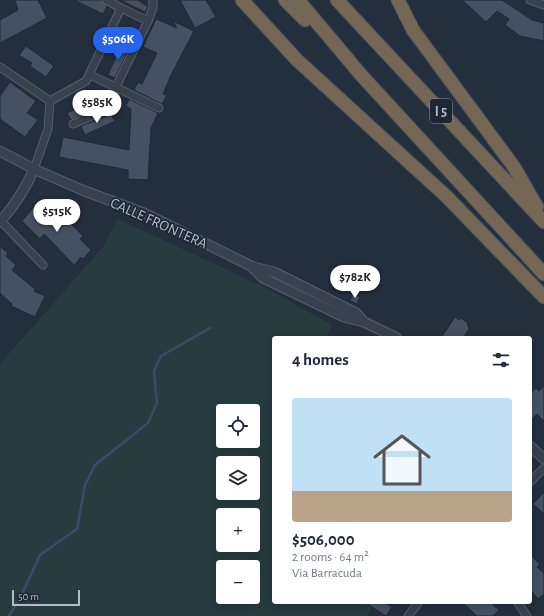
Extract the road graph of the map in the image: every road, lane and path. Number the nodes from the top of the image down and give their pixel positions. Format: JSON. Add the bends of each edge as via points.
{"nodes":[{"id":1,"x":106,"y":0,"type":"edge"},
{"id":2,"x":153,"y":0,"type":"edge"},
{"id":3,"x":242,"y":0,"type":"edge"},
{"id":4,"x":285,"y":0,"type":"edge"},
{"id":5,"x":298,"y":0,"type":"edge"},
{"id":6,"x":337,"y":0,"type":"edge"},
{"id":7,"x":398,"y":0,"type":"edge"},
{"id":8,"x":533,"y":1,"type":"edge"},
{"id":9,"x":544,"y":5,"type":"edge"},
{"id":10,"x":121,"y":8,"type":"junction"},
{"id":11,"x":148,"y":21,"type":"junction"},
{"id":12,"x":0,"y":68,"type":"edge"},
{"id":13,"x":90,"y":75,"type":"junction"},
{"id":14,"x":362,"y":76,"type":"junction"},
{"id":15,"x":116,"y":87,"type":"junction"},
{"id":16,"x":50,"y":101,"type":"junction"},
{"id":17,"x":160,"y":108,"type":"dead end"},
{"id":18,"x":73,"y":124,"type":"dead end"},
{"id":19,"x":0,"y":151,"type":"edge"},
{"id":20,"x":34,"y":168,"type":"junction"},
{"id":21,"x":544,"y":218,"type":"edge"},
{"id":22,"x":1,"y":221,"type":"edge"},
{"id":23,"x":544,"y":222,"type":"edge"},
{"id":24,"x":43,"y":266,"type":"dead end"},
{"id":25,"x":544,"y":274,"type":"edge"},
{"id":26,"x":544,"y":297,"type":"edge"},
{"id":27,"x":393,"y":336,"type":"edge"},
{"id":28,"x":532,"y":448,"type":"edge"},
{"id":29,"x":544,"y":459,"type":"edge"},
{"id":30,"x":544,"y":468,"type":"edge"},
{"id":31,"x":532,"y":480,"type":"edge"},
{"id":32,"x":417,"y":604,"type":"edge"},
{"id":33,"x":518,"y":604,"type":"edge"},
{"id":34,"x":408,"y":616,"type":"edge"},
{"id":35,"x":526,"y":616,"type":"edge"}],
"edges":[{"from":1,"to":10,"type":"street"},
{"from":2,"to":11,"type":"street"},
{"from":3,"to":26,"type":"highway","via":[[297,60],[446,196]]},
{"from":4,"to":14,"type":"highway"},
{"from":5,"to":14,"type":"highway","number":"I 5"},
{"from":6,"to":23,"type":"highway","number":"I 5"},
{"from":7,"to":21,"type":"highway","via":[[413,30],[514,166]]},
{"from":8,"to":9,"type":"street"},
{"from":10,"to":11,"type":"street"},
{"from":10,"to":13,"type":"street"},
{"from":11,"to":15,"type":"street"},
{"from":12,"to":16,"type":"street"},
{"from":13,"to":15,"type":"street"},
{"from":13,"to":16,"type":"street","via":[[86,81]]},
{"from":14,"to":25,"type":"highway","number":"I 5"},
{"from":15,"to":17,"type":"street"},
{"from":15,"to":18,"type":"street","via":[[101,112]]},
{"from":16,"to":20,"type":"street","via":[[48,129]]},
{"from":19,"to":20,"type":"street","name":"CALLE FRONTERA"},
{"from":20,"to":22,"type":"street","via":[[28,182]]},
{"from":20,"to":27,"type":"street","name":"CALLE FRONTERA","via":[[82,190],[144,213],[252,267],[281,275],[356,313],[364,322]]},
{"from":22,"to":24,"type":"street"},
{"from":28,"to":29,"type":"street"},
{"from":30,"to":31,"type":"street"},
{"from":32,"to":34,"type":"street"},
{"from":33,"to":35,"type":"street"}]}
